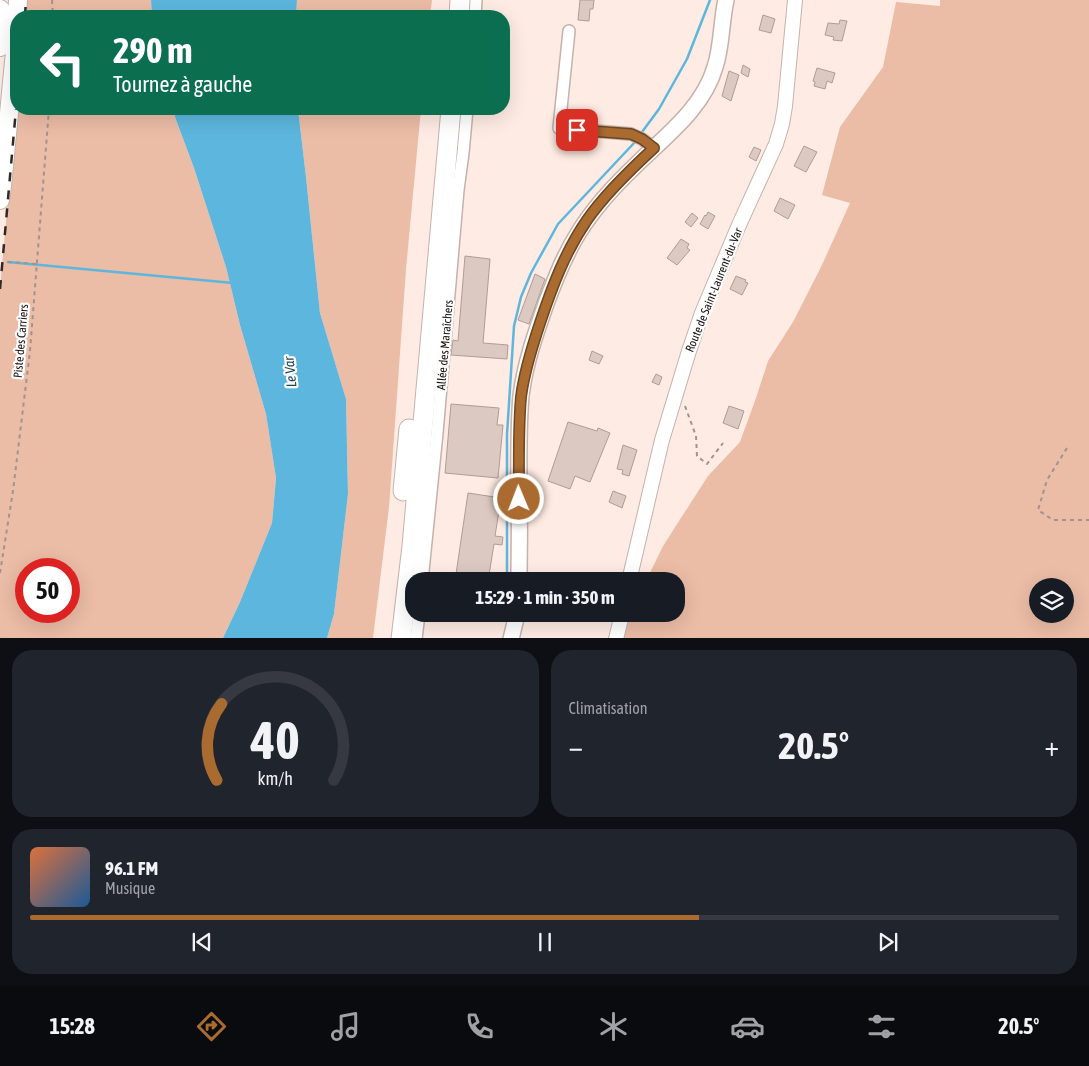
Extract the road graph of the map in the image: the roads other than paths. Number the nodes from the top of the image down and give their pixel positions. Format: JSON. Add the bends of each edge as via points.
{"nodes":[{"id":1,"x":726,"y":0,"type":"edge"},
{"id":2,"x":795,"y":0,"type":"edge"},
{"id":3,"x":0,"y":9,"type":"edge"},
{"id":4,"x":569,"y":31,"type":"dead end"},
{"id":5,"x":0,"y":47,"type":"edge"},
{"id":6,"x":10,"y":104,"type":"edge"},
{"id":7,"x":437,"y":115,"type":"edge"},
{"id":8,"x":450,"y":115,"type":"edge"},
{"id":9,"x":466,"y":115,"type":"edge"},
{"id":10,"x":654,"y":148,"type":"junction"},
{"id":11,"x":0,"y":200,"type":"edge"},
{"id":12,"x":423,"y":572,"type":"edge"},
{"id":13,"x":520,"y":572,"type":"edge"},
{"id":14,"x":631,"y":572,"type":"edge"},
{"id":15,"x":418,"y":622,"type":"edge"},
{"id":16,"x":515,"y":622,"type":"edge"},
{"id":17,"x":620,"y":622,"type":"edge"},
{"id":18,"x":389,"y":638,"type":"edge"},
{"id":19,"x":401,"y":638,"type":"edge"},
{"id":20,"x":416,"y":638,"type":"edge"},
{"id":21,"x":511,"y":638,"type":"edge"},
{"id":22,"x":616,"y":638,"type":"edge"}],
"edges":[{"from":1,"to":10,"type":"main road","via":[[715,67],[707,87],[695,105]]},
{"from":2,"to":14,"type":"street","name":"Route de Saint-Laurent-du-Var","via":[[782,124],[689,351],[662,440]]},
{"from":3,"to":5,"type":"main road","via":[[7,34]]},
{"from":4,"to":10,"type":"street","via":[[559,128],[631,134]]},
{"from":6,"to":11,"type":"main road"},
{"from":7,"to":18,"type":"highway"},
{"from":8,"to":19,"type":"highway"},
{"from":9,"to":12,"type":"street","name":"Allée des Maraîchers"},
{"from":10,"to":13,"type":"main road","via":[[602,201],[578,234],[557,275],[532,348],[520,411]]},
{"from":15,"to":20,"type":"street"},
{"from":16,"to":21,"type":"main road"},
{"from":17,"to":22,"type":"street"}]}
